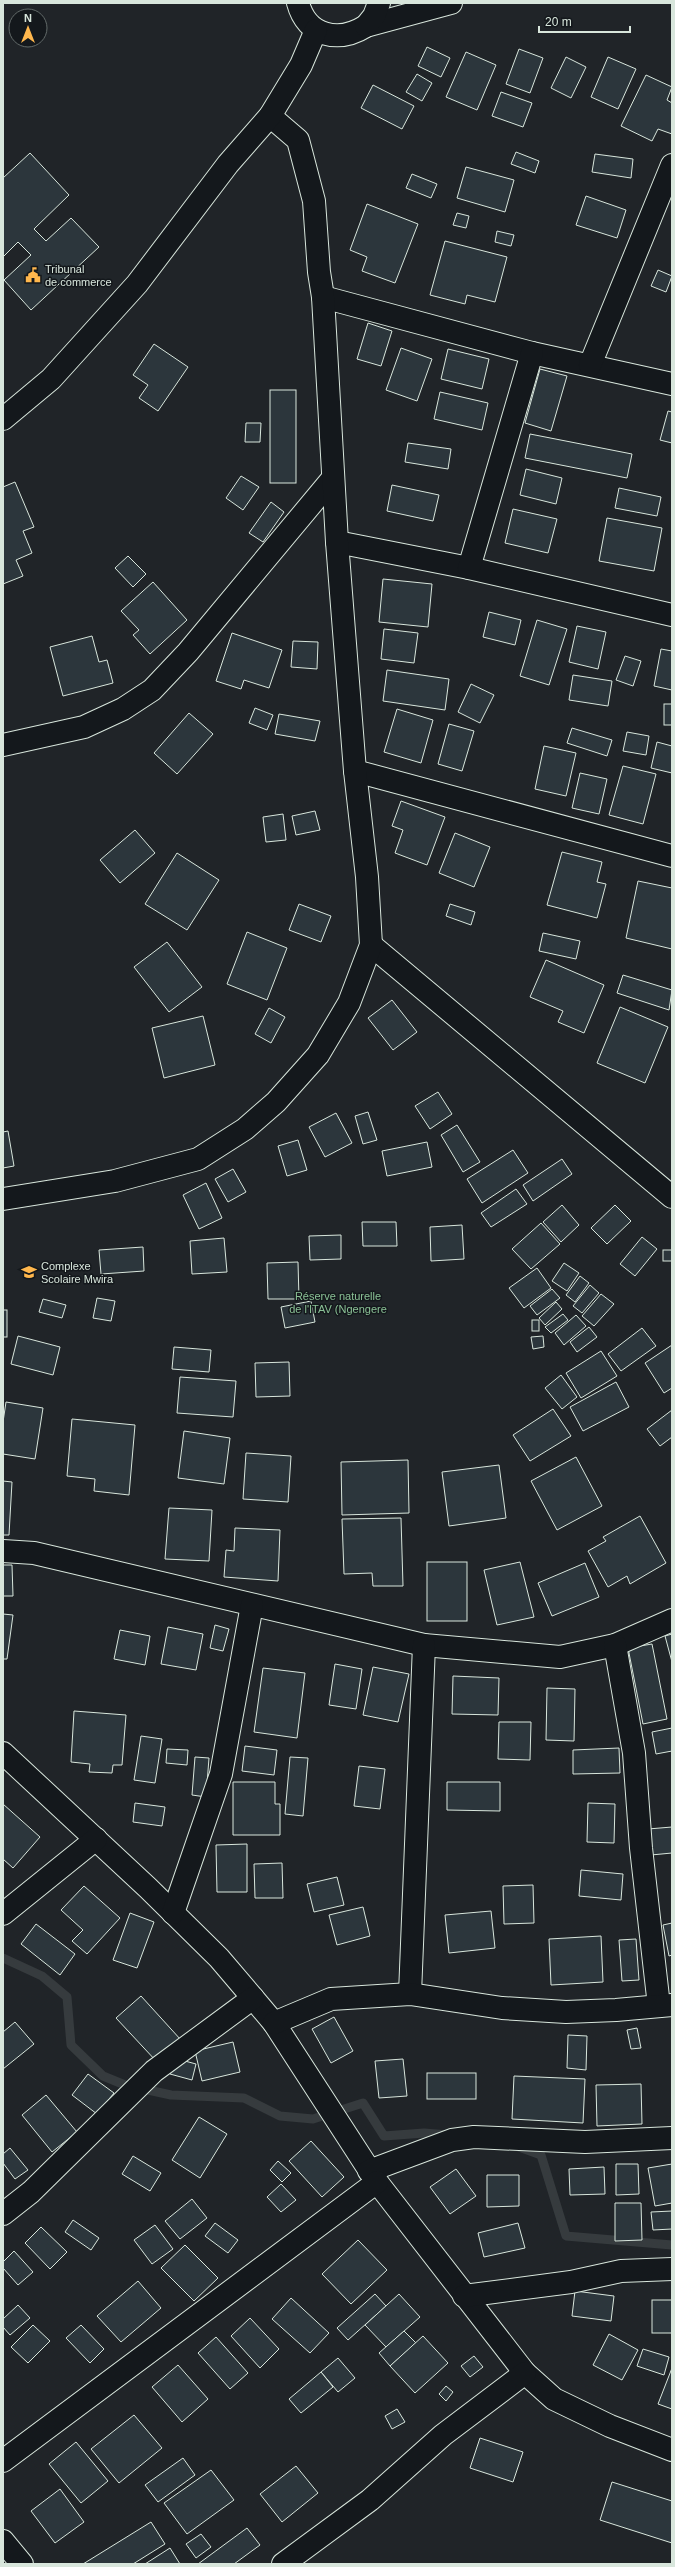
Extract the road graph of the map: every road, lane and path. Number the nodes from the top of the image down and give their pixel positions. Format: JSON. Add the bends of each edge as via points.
{"nodes":[{"id":1,"x":298,"y":3,"type":"edge"},
{"id":2,"x":379,"y":3,"type":"edge"},
{"id":3,"x":451,"y":3,"type":"edge"},
{"id":4,"x":366,"y":26,"type":"junction"},
{"id":5,"x":316,"y":30,"type":"junction"},
{"id":6,"x":270,"y":116,"type":"junction"},
{"id":7,"x":672,"y":165,"type":"edge"},
{"id":8,"x":323,"y":297,"type":"junction"},
{"id":9,"x":532,"y":354,"type":"junction"},
{"id":10,"x":590,"y":365,"type":"junction"},
{"id":11,"x":672,"y":384,"type":"edge"},
{"id":12,"x":3,"y":419,"type":"edge"},
{"id":13,"x":333,"y":478,"type":"junction"},
{"id":14,"x":337,"y":542,"type":"junction"},
{"id":15,"x":469,"y":568,"type":"junction"},
{"id":16,"x":672,"y":615,"type":"edge"},
{"id":17,"x":3,"y":745,"type":"edge"},
{"id":18,"x":355,"y":771,"type":"junction"},
{"id":19,"x":672,"y":856,"type":"edge"},
{"id":20,"x":371,"y":944,"type":"junction"},
{"id":21,"x":672,"y":1197,"type":"edge"},
{"id":22,"x":3,"y":1199,"type":"edge"},
{"id":23,"x":3,"y":1551,"type":"edge"},
{"id":24,"x":252,"y":1605,"type":"junction"},
{"id":25,"x":672,"y":1620,"type":"edge"},
{"id":26,"x":424,"y":1645,"type":"junction"},
{"id":27,"x":615,"y":1645,"type":"junction"},
{"id":28,"x":3,"y":1754,"type":"edge"},
{"id":29,"x":96,"y":1839,"type":"junction"},
{"id":30,"x":173,"y":1913,"type":"junction"},
{"id":31,"x":3,"y":1914,"type":"edge"},
{"id":32,"x":410,"y":1994,"type":"junction"},
{"id":33,"x":253,"y":1998,"type":"junction"},
{"id":34,"x":666,"y":2006,"type":"edge"},
{"id":35,"x":274,"y":2023,"type":"junction"},
{"id":36,"x":672,"y":2138,"type":"edge"},
{"id":37,"x":373,"y":2177,"type":"junction"},
{"id":38,"x":3,"y":2214,"type":"edge"},
{"id":39,"x":672,"y":2269,"type":"edge"},
{"id":40,"x":464,"y":2296,"type":"junction"},
{"id":41,"x":525,"y":2373,"type":"junction"},
{"id":42,"x":672,"y":2450,"type":"edge"},
{"id":43,"x":3,"y":2461,"type":"edge"},
{"id":44,"x":3,"y":2541,"type":"edge"},
{"id":45,"x":22,"y":2564,"type":"edge"},
{"id":46,"x":283,"y":2564,"type":"edge"}],
"edges":[{"from":1,"to":5,"type":"street","via":[[307,22]]},
{"from":2,"to":4,"type":"street","via":[[374,16]]},
{"from":3,"to":4,"type":"street"},
{"from":4,"to":5,"type":"street","via":[[355,33],[342,36],[328,35]]},
{"from":5,"to":6,"type":"street","via":[[301,64]]},
{"from":6,"to":8,"type":"street","via":[[298,140],[314,201]]},
{"from":6,"to":12,"type":"street","via":[[228,164],[138,284],[50,379]]},
{"from":7,"to":10,"type":"street"},
{"from":8,"to":9,"type":"street"},
{"from":8,"to":13,"type":"street"},
{"from":9,"to":10,"type":"street"},
{"from":9,"to":15,"type":"street"},
{"from":10,"to":11,"type":"street"},
{"from":13,"to":14,"type":"street"},
{"from":13,"to":17,"type":"street","via":[[188,652],[152,690],[123,709],[84,727]]},
{"from":14,"to":15,"type":"street"},
{"from":14,"to":18,"type":"street"},
{"from":15,"to":16,"type":"street"},
{"from":18,"to":19,"type":"street"},
{"from":18,"to":20,"type":"street","via":[[367,877]]},
{"from":20,"to":21,"type":"street"},
{"from":20,"to":22,"type":"street","via":[[349,1003],[318,1055],[276,1102],[245,1129],[198,1159],[115,1181]]},
{"from":23,"to":24,"type":"street","via":[[34,1553]]},
{"from":24,"to":26,"type":"street"},
{"from":24,"to":30,"type":"street","via":[[221,1774]]},
{"from":25,"to":27,"type":"street"},
{"from":26,"to":27,"type":"street","via":[[560,1657]]},
{"from":26,"to":32,"type":"street"},
{"from":27,"to":34,"type":"street","via":[[634,1753],[641,1848]]},
{"from":28,"to":29,"type":"street"},
{"from":29,"to":30,"type":"street"},
{"from":29,"to":31,"type":"street"},
{"from":30,"to":33,"type":"street","via":[[219,1958]]},
{"from":32,"to":34,"type":"street","via":[[502,2008],[551,2011]]},
{"from":32,"to":35,"type":"street","via":[[331,1999]]},
{"from":33,"to":35,"type":"street"},
{"from":33,"to":38,"type":"street","via":[[154,2071],[31,2192]]},
{"from":35,"to":37,"type":"street"},
{"from":36,"to":37,"type":"street","via":[[585,2142],[474,2137],[452,2140]]},
{"from":37,"to":40,"type":"street"},
{"from":37,"to":43,"type":"street"},
{"from":39,"to":40,"type":"street","via":[[621,2271],[571,2282]]},
{"from":40,"to":41,"type":"street"},
{"from":41,"to":42,"type":"street","via":[[554,2399],[610,2426]]},
{"from":41,"to":46,"type":"street","via":[[443,2435],[370,2500]]},
{"from":44,"to":45,"type":"street"}]}
